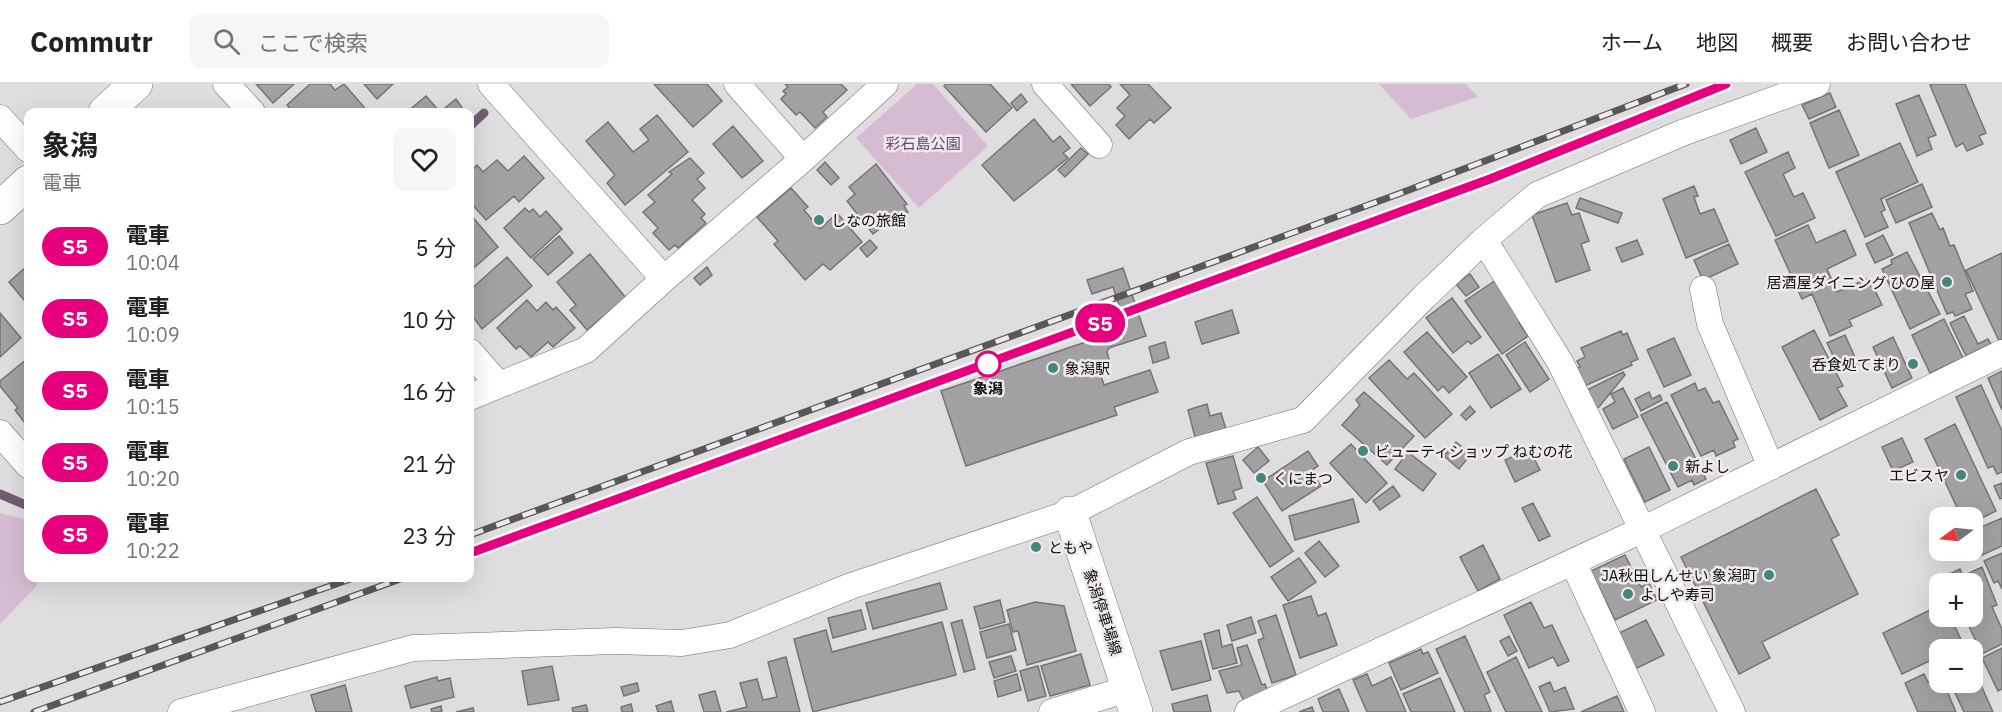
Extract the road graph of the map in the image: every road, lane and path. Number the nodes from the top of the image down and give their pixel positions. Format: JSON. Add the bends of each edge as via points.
{"nodes":[{"id":1,"x":136,"y":84,"type":"edge"},
{"id":2,"x":226,"y":84,"type":"edge"},
{"id":3,"x":491,"y":84,"type":"edge"},
{"id":4,"x":737,"y":84,"type":"edge"},
{"id":5,"x":885,"y":84,"type":"edge"},
{"id":6,"x":1045,"y":84,"type":"edge"},
{"id":7,"x":1817,"y":84,"type":"edge"},
{"id":8,"x":109,"y":108,"type":"edge"},
{"id":9,"x":248,"y":108,"type":"edge"},
{"id":10,"x":0,"y":118,"type":"edge"},
{"id":11,"x":24,"y":144,"type":"edge"},
{"id":12,"x":1099,"y":145,"type":"dead end"},
{"id":13,"x":803,"y":159,"type":"junction"},
{"id":14,"x":24,"y":186,"type":"edge"},
{"id":15,"x":0,"y":208,"type":"edge"},
{"id":16,"x":1484,"y":240,"type":"junction"},
{"id":17,"x":664,"y":279,"type":"junction"},
{"id":18,"x":1703,"y":289,"type":"dead end"},
{"id":19,"x":2002,"y":353,"type":"edge"},
{"id":20,"x":474,"y":357,"type":"edge"},
{"id":21,"x":499,"y":385,"type":"junction"},
{"id":22,"x":474,"y":395,"type":"edge"},
{"id":23,"x":0,"y":433,"type":"edge"},
{"id":24,"x":24,"y":460,"type":"edge"},
{"id":25,"x":1771,"y":467,"type":"junction"},
{"id":26,"x":1071,"y":513,"type":"junction"},
{"id":27,"x":1644,"y":529,"type":"junction"},
{"id":28,"x":1573,"y":562,"type":"junction"},
{"id":29,"x":1132,"y":701,"type":"edge"},
{"id":30,"x":181,"y":712,"type":"edge"},
{"id":31,"x":1052,"y":712,"type":"edge"},
{"id":32,"x":1248,"y":712,"type":"edge"},
{"id":33,"x":1642,"y":712,"type":"edge"},
{"id":34,"x":1732,"y":712,"type":"edge"}],
"edges":[{"from":1,"to":8,"type":"main road"},
{"from":2,"to":9,"type":"street"},
{"from":3,"to":17,"type":"street"},
{"from":4,"to":13,"type":"street"},
{"from":5,"to":13,"type":"street"},
{"from":6,"to":12,"type":"street"},
{"from":7,"to":16,"type":"street","via":[[1682,133],[1536,195]]},
{"from":10,"to":11,"type":"street"},
{"from":13,"to":17,"type":"street"},
{"from":14,"to":15,"type":"main road"},
{"from":16,"to":26,"type":"street","via":[[1303,420],[1189,452]]},
{"from":16,"to":27,"type":"street","via":[[1560,362]]},
{"from":17,"to":21,"type":"street","via":[[586,350]]},
{"from":18,"to":25,"type":"street","via":[[1710,324]]},
{"from":19,"to":25,"type":"street"},
{"from":20,"to":21,"type":"street"},
{"from":21,"to":22,"type":"street"},
{"from":23,"to":24,"type":"street"},
{"from":25,"to":27,"type":"street"},
{"from":26,"to":29,"type":"main road","name":"象潟停車場線"},
{"from":26,"to":30,"type":"street","via":[[850,586],[730,635],[682,643],[615,641],[413,648]]},
{"from":27,"to":28,"type":"street"},
{"from":27,"to":34,"type":"street"},
{"from":28,"to":32,"type":"street"},
{"from":28,"to":33,"type":"street"},
{"from":29,"to":31,"type":"street"}]}
